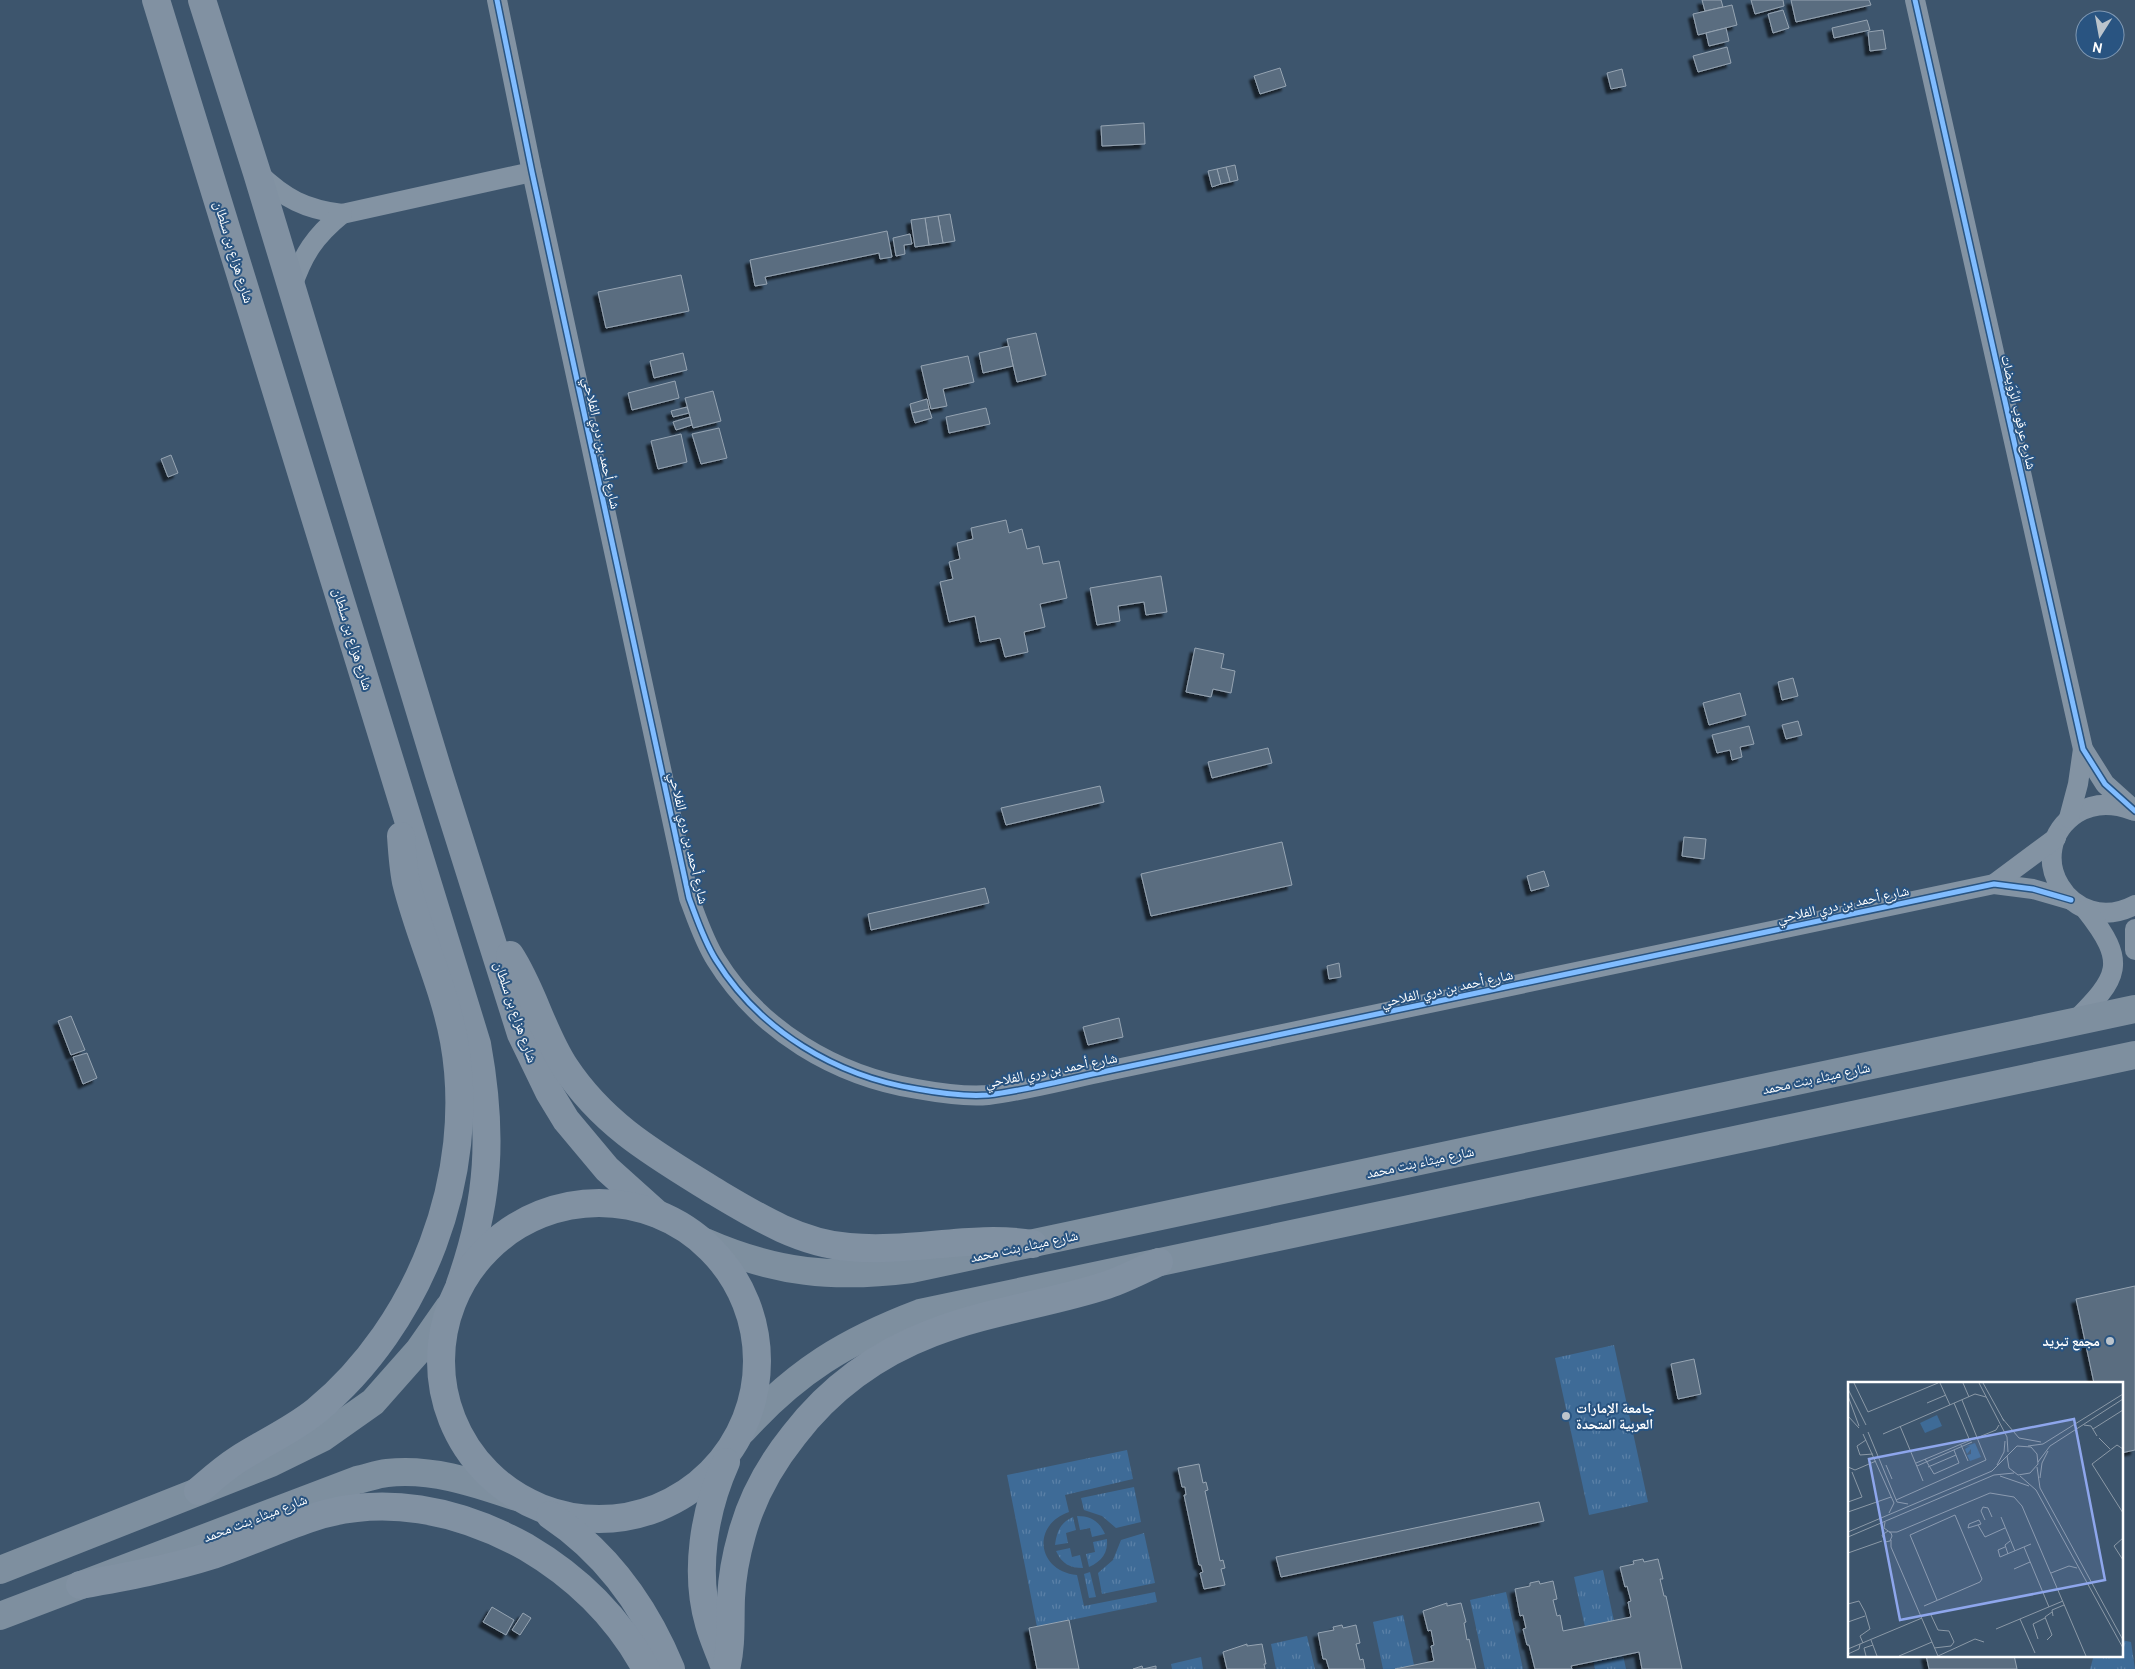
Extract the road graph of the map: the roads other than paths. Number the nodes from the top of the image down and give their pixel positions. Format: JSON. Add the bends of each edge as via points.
{"nodes":[{"id":1,"x":156,"y":0,"type":"edge"},
{"id":2,"x":202,"y":0,"type":"edge"},
{"id":3,"x":497,"y":0,"type":"edge"},
{"id":4,"x":1915,"y":0,"type":"edge"},
{"id":5,"x":532,"y":172,"type":"junction"},
{"id":6,"x":257,"y":173,"type":"junction"},
{"id":7,"x":342,"y":214,"type":"junction"},
{"id":8,"x":292,"y":287,"type":"junction"},
{"id":9,"x":2083,"y":749,"type":"junction"},
{"id":10,"x":400,"y":792,"type":"junction"},
{"id":11,"x":2135,"y":811,"type":"edge"},
{"id":12,"x":2069,"y":818,"type":"junction"},
{"id":13,"x":2056,"y":838,"type":"junction"},
{"id":14,"x":1994,"y":884,"type":"junction"},
{"id":15,"x":2078,"y":905,"type":"junction"},
{"id":16,"x":2135,"y":905,"type":"edge"},
{"id":17,"x":485,"y":919,"type":"junction"},
{"id":18,"x":2135,"y":929,"type":"edge"},
{"id":19,"x":2135,"y":950,"type":"edge"},
{"id":20,"x":2135,"y":1010,"type":"edge"},
{"id":21,"x":2074,"y":1022,"type":"junction"},
{"id":22,"x":2135,"y":1055,"type":"edge"},
{"id":23,"x":656,"y":1213,"type":"junction"},
{"id":24,"x":705,"y":1242,"type":"junction"},
{"id":25,"x":1034,"y":1244,"type":"junction"},
{"id":26,"x":1159,"y":1262,"type":"junction"},
{"id":27,"x":455,"y":1296,"type":"junction"},
{"id":28,"x":738,"y":1439,"type":"junction"},
{"id":29,"x":198,"y":1491,"type":"junction"},
{"id":30,"x":529,"y":1502,"type":"junction"},
{"id":31,"x":0,"y":1570,"type":"edge"},
{"id":32,"x":80,"y":1585,"type":"junction"},
{"id":33,"x":0,"y":1616,"type":"edge"},
{"id":34,"x":646,"y":1669,"type":"edge"},
{"id":35,"x":671,"y":1669,"type":"edge"},
{"id":36,"x":726,"y":1669,"type":"edge"}],
"edges":[{"from":1,"to":10,"type":"main road","name":"شارع هزاع بن سلطان"},
{"from":2,"to":6,"type":"main road","name":"شارع هزاع بن سلطان"},
{"from":3,"to":5,"type":"street","name":"شارع أحمد بن دري الفلاحي"},
{"from":4,"to":9,"type":"street","name":"شارع عرقوب الرِّوَيضات"},
{"from":5,"to":7,"type":"street"},
{"from":5,"to":14,"type":"street","name":"شارع أحمد بن دري الفلاحي","via":[[689,898],[716,960],[758,1012],[812,1053],[853,1073],[897,1086],[942,1094],[987,1095]]},
{"from":6,"to":7,"type":"street","via":[[275,190],[295,202],[318,211]]},
{"from":6,"to":8,"type":"main road","name":"شارع هزاع بن سلطان"},
{"from":7,"to":8,"type":"street","via":[[310,246]]},
{"from":8,"to":17,"type":"main road","name":"شارع هزاع بن سلطان"},
{"from":9,"to":11,"type":"street","name":"شارع عرقوب الرِّوَيضات","via":[[2105,784]]},
{"from":9,"to":12,"type":"street","name":"شارع عرقوب الرِّوَيضات"},
{"from":10,"to":27,"type":"main road","name":"شارع هزاع بن سلطان","via":[[477,1044],[487,1113],[488,1148],[480,1217],[472,1251]]},
{"from":10,"to":29,"type":"main road","via":[[406,881],[450,1018],[456,1056],[458,1142],[446,1205],[412,1290],[360,1368],[316,1411],[291,1430],[238,1459]]},
{"from":11,"to":12,"type":"street","via":[[2119,805],[2101,804]]},
{"from":12,"to":13,"type":"street"},
{"from":13,"to":14,"type":"street","name":"شارع أحمد بن دري الفلاحي"},
{"from":13,"to":15,"type":"street","via":[[2052,855],[2054,871],[2060,887]]},
{"from":14,"to":15,"type":"street","name":"شارع أحمد بن دري الفلاحي","via":[[2033,889]]},
{"from":15,"to":16,"type":"street","name":"شارع أحمد بن دري الفلاحي","via":[[2109,913]]},
{"from":15,"to":21,"type":"street","via":[[2109,944],[2114,968],[2109,984]]},
{"from":17,"to":23,"type":"main road","name":"شارع هزاع بن سلطان","via":[[521,1034],[549,1092],[585,1145]]},
{"from":17,"to":25,"type":"main road","via":[[523,978],[546,1034],[588,1098],[645,1149],[758,1217],[787,1231],[847,1247],[878,1249],[979,1240]]},
{"from":18,"to":19,"type":"street"},
{"from":20,"to":21,"type":"main road","name":"شارع ميثاء بنت محمد"},
{"from":21,"to":25,"type":"main road","name":"شارع ميثاء بنت محمد"},
{"from":22,"to":26,"type":"main road"},
{"from":23,"to":24,"type":"main road","via":[[690,1230]]},
{"from":23,"to":27,"type":"main road","via":[[619,1204],[581,1203],[544,1212],[511,1229],[482,1254]]},
{"from":24,"to":25,"type":"main road","name":"شارع ميثاء بنت محمد","via":[[732,1254],[790,1270],[849,1275],[911,1269]]},
{"from":24,"to":28,"type":"main road","via":[[732,1273],[750,1310],[758,1350],[756,1390]]},
{"from":26,"to":28,"type":"main road","via":[[920,1312],[893,1323],[844,1346],[811,1367],[787,1386]]},
{"from":26,"to":36,"type":"main road","via":[[1109,1284],[933,1332],[873,1361],[827,1397],[779,1454],[750,1506],[735,1566],[731,1650]]},
{"from":27,"to":29,"type":"main road","via":[[396,1378],[347,1422],[298,1451]]},
{"from":27,"to":30,"type":"main road","name":"شارع هزاع بن سلطان","via":[[440,1350],[443,1393],[458,1434],[483,1470]]},
{"from":28,"to":30,"type":"main road","via":[[704,1481],[668,1504],[626,1517],[583,1519]]},
{"from":28,"to":36,"type":"main road","via":[[717,1482],[703,1552],[702,1588],[709,1623]]},
{"from":29,"to":31,"type":"main road"},
{"from":30,"to":32,"type":"main road","name":"شارع ميثاء بنت محمد","via":[[458,1478],[387,1473],[357,1480]]},
{"from":30,"to":35,"type":"main road","via":[[570,1528],[620,1578],[658,1638]]},
{"from":32,"to":33,"type":"main road","name":"شارع ميثاء بنت محمد"},
{"from":32,"to":34,"type":"main road","via":[[124,1578],[211,1556],[309,1518],[348,1509],[374,1505],[435,1510],[489,1528],[564,1571],[606,1610],[624,1632]]}]}
